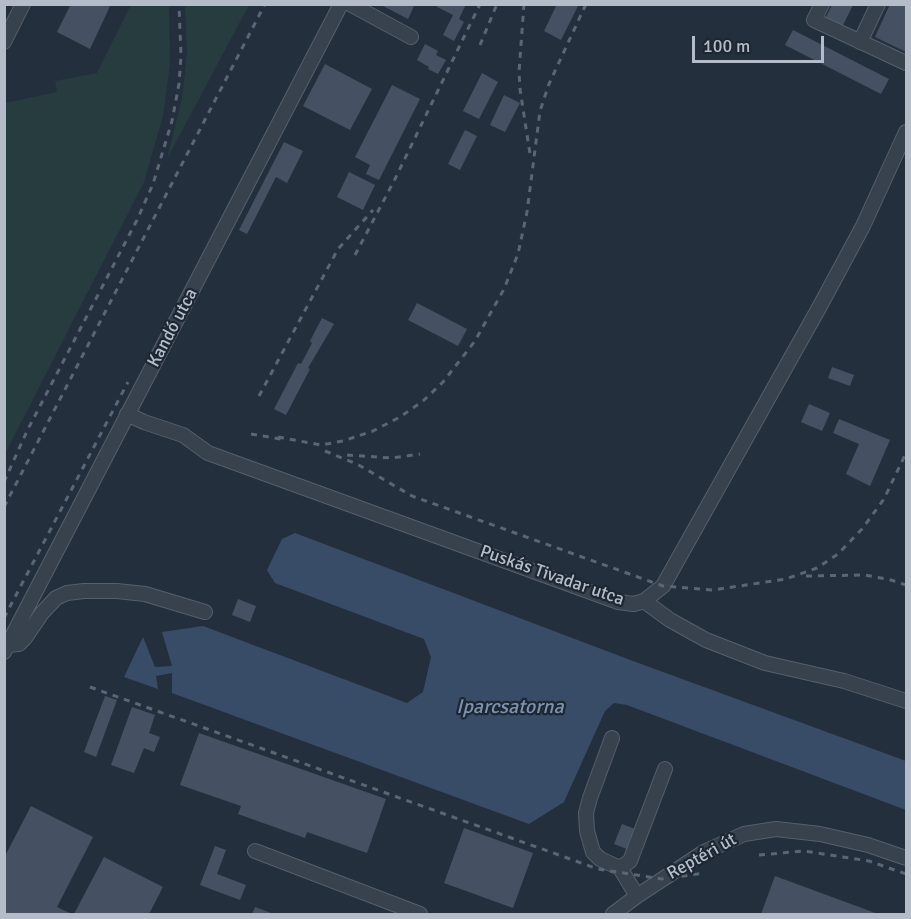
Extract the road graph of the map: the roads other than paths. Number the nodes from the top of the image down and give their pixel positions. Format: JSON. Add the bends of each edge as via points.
{"nodes":[{"id":1,"x":23,"y":4,"type":"edge"},
{"id":2,"x":341,"y":4,"type":"edge"},
{"id":3,"x":350,"y":4,"type":"edge"},
{"id":4,"x":822,"y":4,"type":"edge"},
{"id":5,"x":878,"y":4,"type":"edge"},
{"id":6,"x":411,"y":37,"type":"dead end"},
{"id":7,"x":4,"y":42,"type":"edge"},
{"id":8,"x":860,"y":42,"type":"junction"},
{"id":9,"x":906,"y":63,"type":"edge"},
{"id":10,"x":906,"y":132,"type":"edge"},
{"id":11,"x":127,"y":414,"type":"junction"},
{"id":12,"x":644,"y":601,"type":"junction"},
{"id":13,"x":205,"y":612,"type":"dead end"},
{"id":14,"x":6,"y":648,"type":"edge"},
{"id":15,"x":906,"y":700,"type":"edge"},
{"id":16,"x":612,"y":738,"type":"dead end"},
{"id":17,"x":665,"y":769,"type":"dead end"},
{"id":18,"x":255,"y":851,"type":"dead end"},
{"id":19,"x":906,"y":858,"type":"edge"},
{"id":20,"x":620,"y":868,"type":"junction"},
{"id":21,"x":636,"y":896,"type":"junction"},
{"id":22,"x":420,"y":915,"type":"edge"},
{"id":23,"x":613,"y":915,"type":"edge"}],
"edges":[{"from":1,"to":7,"type":"street"},
{"from":2,"to":11,"type":"street","name":"Kandó utca"},
{"from":3,"to":6,"type":"street"},
{"from":4,"to":8,"type":"street","via":[[814,20]]},
{"from":5,"to":8,"type":"street"},
{"from":8,"to":9,"type":"street"},
{"from":10,"to":12,"type":"street","name":"Puskás Tivadar utca","via":[[863,226],[820,306],[663,586]]},
{"from":11,"to":12,"type":"street","name":"Puskás Tivadar utca","via":[[183,435],[208,453],[618,602]]},
{"from":11,"to":14,"type":"street","name":"Kandó utca"},
{"from":12,"to":15,"type":"street","via":[[706,640],[765,663]]},
{"from":13,"to":14,"type":"street","via":[[145,594],[68,593],[56,598],[19,644]]},
{"from":16,"to":20,"type":"street","via":[[590,798],[587,831],[593,852]]},
{"from":17,"to":20,"type":"street","via":[[630,861]]},
{"from":18,"to":22,"type":"street"},
{"from":19,"to":21,"type":"street","name":"Reptéri út","via":[[820,834],[776,829],[744,834],[704,852]]},
{"from":20,"to":21,"type":"street"},
{"from":21,"to":23,"type":"street","name":"Reptéri út"}]}
